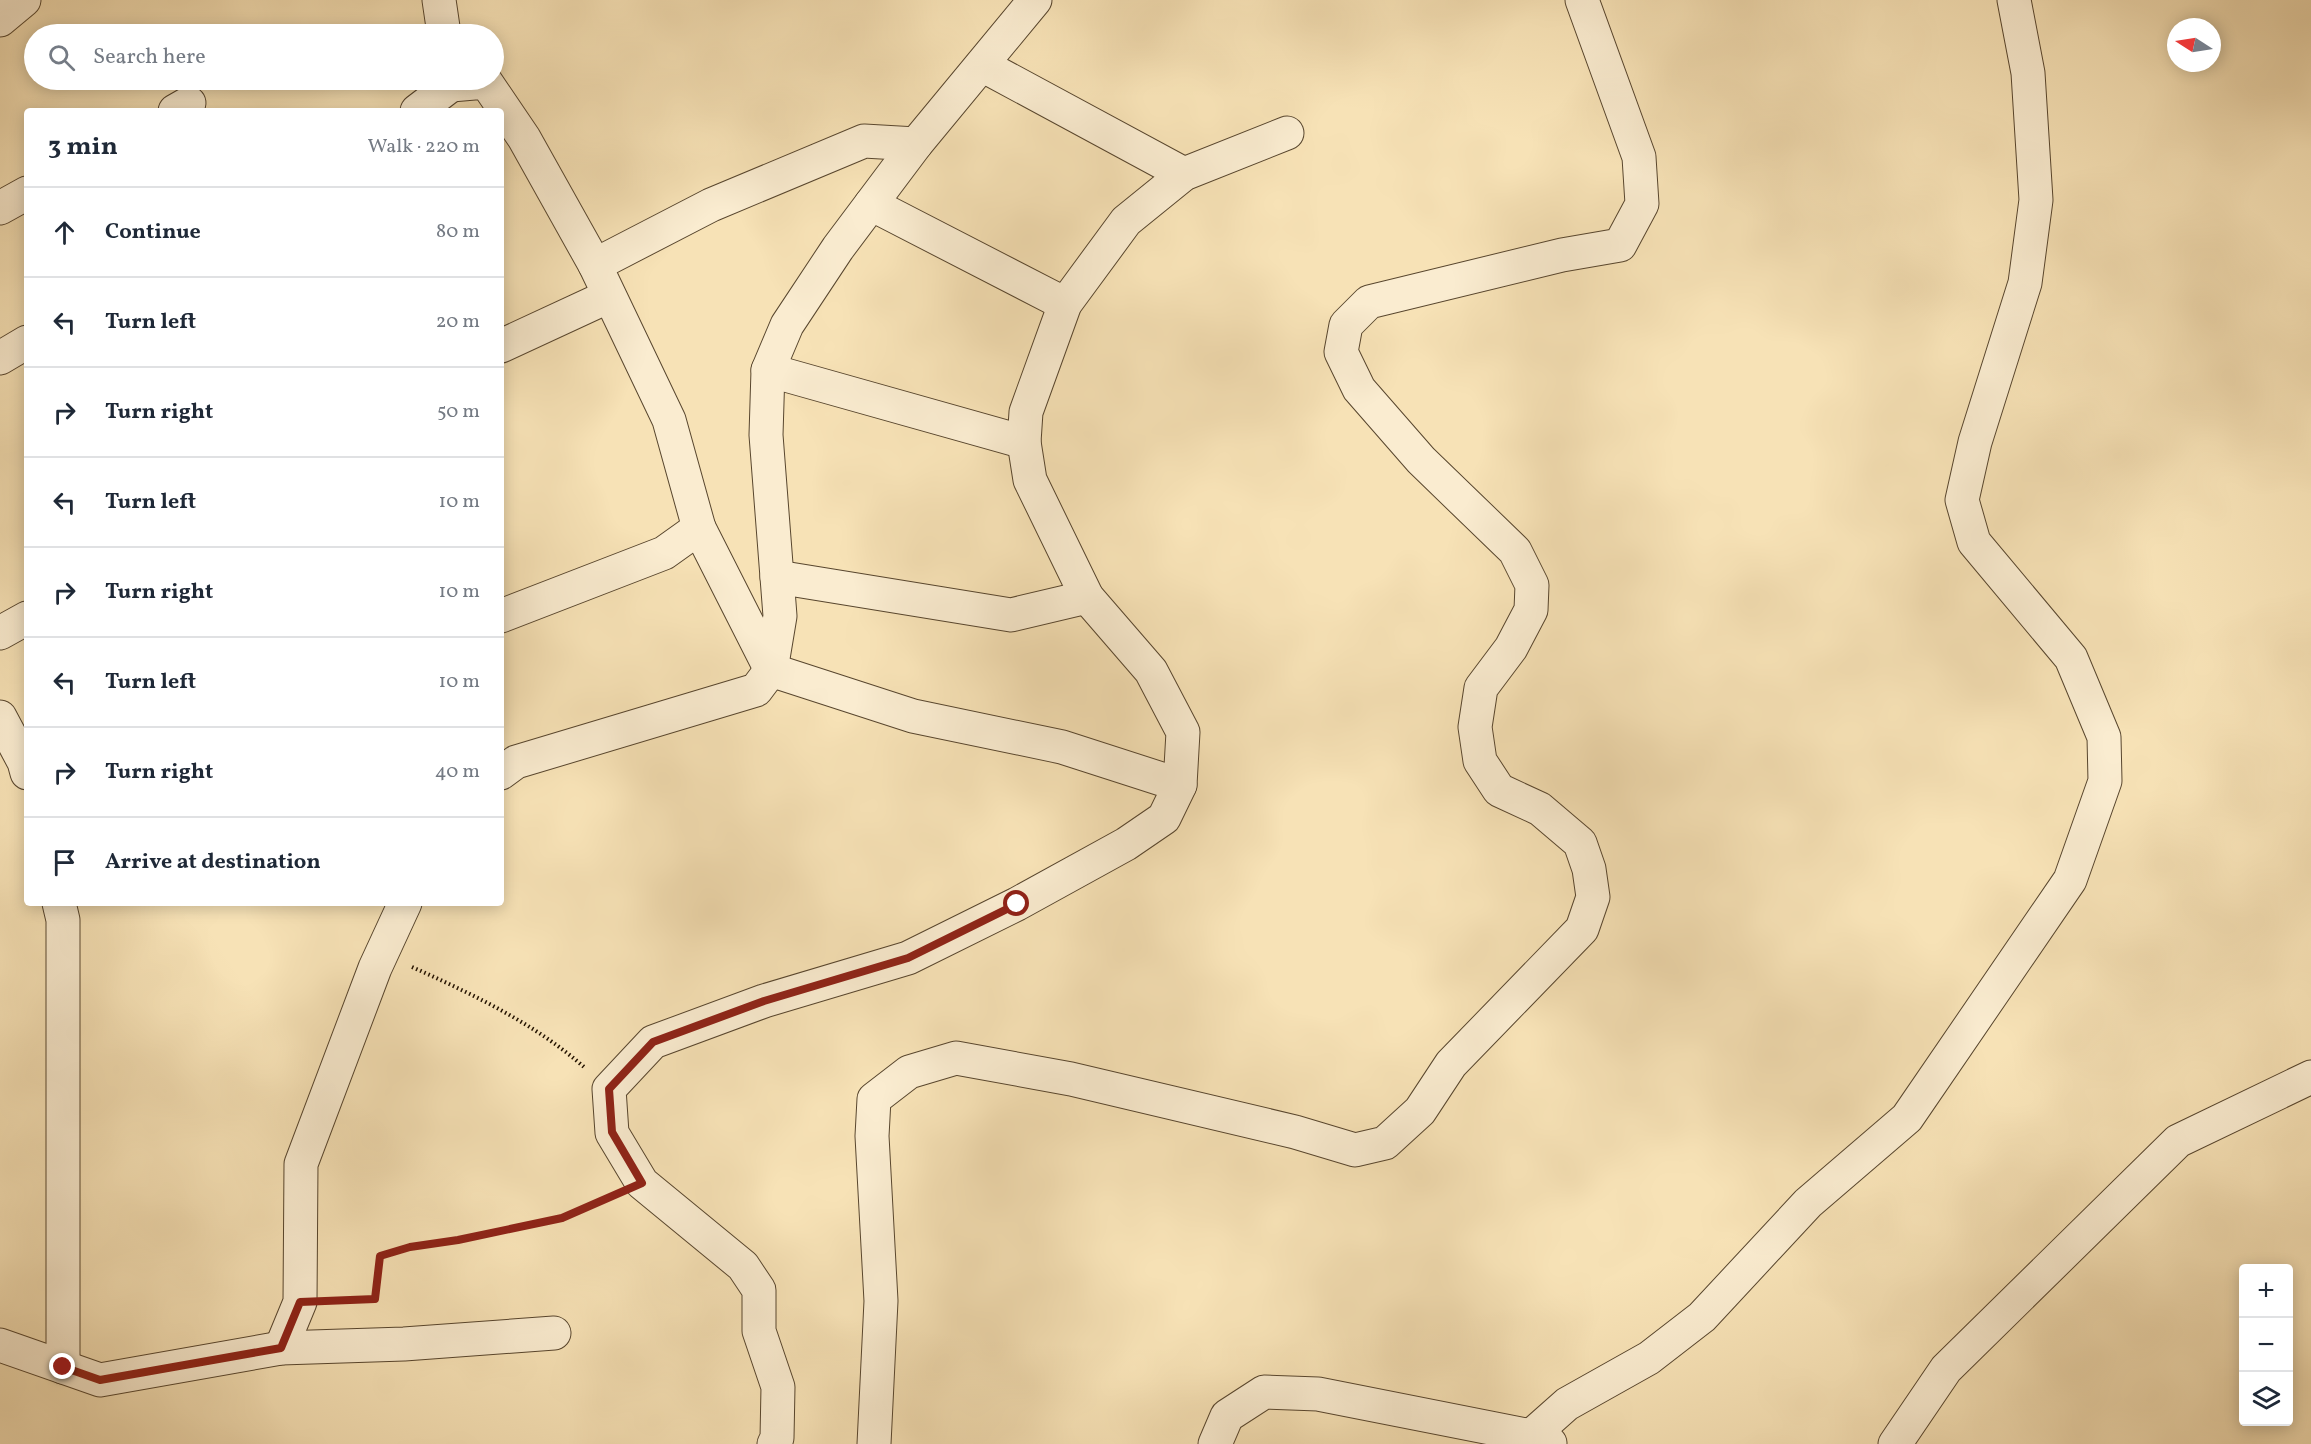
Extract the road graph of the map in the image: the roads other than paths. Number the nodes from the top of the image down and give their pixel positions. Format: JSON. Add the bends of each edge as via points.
{"nodes":[{"id":1,"x":24,"y":0,"type":"edge"},
{"id":2,"x":439,"y":0,"type":"edge"},
{"id":3,"x":1035,"y":0,"type":"edge"},
{"id":4,"x":1582,"y":0,"type":"edge"},
{"id":5,"x":2014,"y":0,"type":"edge"},
{"id":6,"x":0,"y":20,"type":"edge"},
{"id":7,"x":443,"y":24,"type":"edge"},
{"id":8,"x":982,"y":65,"type":"junction"},
{"id":9,"x":442,"y":90,"type":"edge"},
{"id":10,"x":491,"y":90,"type":"edge"},
{"id":11,"x":421,"y":108,"type":"edge"},
{"id":12,"x":504,"y":108,"type":"edge"},
{"id":13,"x":504,"y":109,"type":"edge"},
{"id":14,"x":1287,"y":133,"type":"dead end"},
{"id":15,"x":916,"y":144,"type":"junction"},
{"id":16,"x":1184,"y":174,"type":"junction"},
{"id":17,"x":24,"y":195,"type":"edge"},
{"id":18,"x":871,"y":204,"type":"junction"},
{"id":19,"x":0,"y":208,"type":"edge"},
{"id":20,"x":595,"y":265,"type":"junction"},
{"id":21,"x":609,"y":296,"type":"junction"},
{"id":22,"x":1065,"y":304,"type":"junction"},
{"id":23,"x":24,"y":344,"type":"edge"},
{"id":24,"x":504,"y":345,"type":"edge"},
{"id":25,"x":0,"y":358,"type":"edge"},
{"id":26,"x":768,"y":370,"type":"junction"},
{"id":27,"x":1024,"y":442,"type":"junction"},
{"id":28,"x":699,"y":528,"type":"junction"},
{"id":29,"x":777,"y":577,"type":"junction"},
{"id":30,"x":1087,"y":597,"type":"junction"},
{"id":31,"x":504,"y":615,"type":"edge"},
{"id":32,"x":24,"y":620,"type":"edge"},
{"id":33,"x":0,"y":633,"type":"edge"},
{"id":34,"x":771,"y":670,"type":"junction"},
{"id":35,"x":0,"y":717,"type":"edge"},
{"id":36,"x":24,"y":762,"type":"edge"},
{"id":37,"x":504,"y":771,"type":"edge"},
{"id":38,"x":1180,"y":785,"type":"junction"},
{"id":39,"x":60,"y":906,"type":"edge"},
{"id":40,"x":404,"y":906,"type":"edge"},
{"id":41,"x":2311,"y":1077,"type":"edge"},
{"id":42,"x":554,"y":1333,"type":"dead end"},
{"id":43,"x":0,"y":1345,"type":"edge"},
{"id":44,"x":281,"y":1348,"type":"junction"},
{"id":45,"x":63,"y":1367,"type":"junction"},
{"id":46,"x":1538,"y":1441,"type":"edge"},
{"id":47,"x":774,"y":1444,"type":"edge"},
{"id":48,"x":874,"y":1444,"type":"edge"},
{"id":49,"x":1215,"y":1444,"type":"edge"},
{"id":50,"x":1895,"y":1444,"type":"edge"}],
"edges":[{"from":1,"to":6,"type":"street"},
{"from":2,"to":7,"type":"street"},
{"from":3,"to":8,"type":"street"},
{"from":4,"to":48,"type":"street","via":[[1639,157],[1642,204],[1620,245],[1562,255],[1369,302],[1346,325],[1341,352],[1359,389],[1421,460],[1515,551],[1532,585],[1531,610],[1511,648],[1481,688],[1475,728],[1480,761],[1499,790],[1540,809],[1580,843],[1593,897],[1582,929],[1451,1064],[1420,1111],[1385,1143],[1355,1150],[1071,1079],[956,1058],[909,1072],[874,1099],[872,1136],[881,1301]]},
{"from":5,"to":46,"type":"street","via":[[2028,73],[2036,200],[2025,283],[1975,442],[1962,500],[1974,542],[2071,658],[2104,737],[2105,782],[2070,880],[1907,1118],[1808,1203],[1702,1317],[1649,1358],[1567,1404]]},
{"from":8,"to":15,"type":"street"},
{"from":8,"to":16,"type":"street"},
{"from":9,"to":11,"type":"street"},
{"from":10,"to":12,"type":"street"},
{"from":13,"to":20,"type":"street"},
{"from":14,"to":16,"type":"street"},
{"from":15,"to":18,"type":"street"},
{"from":15,"to":20,"type":"street","via":[[864,141],[711,205]]},
{"from":16,"to":22,"type":"street","via":[[1126,221]]},
{"from":17,"to":19,"type":"street"},
{"from":18,"to":22,"type":"street"},
{"from":18,"to":26,"type":"street","via":[[787,325]]},
{"from":20,"to":21,"type":"street"},
{"from":21,"to":24,"type":"street"},
{"from":21,"to":28,"type":"street","via":[[669,420]]},
{"from":22,"to":27,"type":"street","via":[[1026,412]]},
{"from":23,"to":25,"type":"street"},
{"from":26,"to":27,"type":"street"},
{"from":26,"to":29,"type":"street","via":[[766,435]]},
{"from":27,"to":30,"type":"street","via":[[1030,480]]},
{"from":28,"to":31,"type":"street","via":[[664,553]]},
{"from":28,"to":34,"type":"street"},
{"from":29,"to":30,"type":"street","via":[[1011,615]]},
{"from":29,"to":34,"type":"street","via":[[780,616]]},
{"from":30,"to":38,"type":"street","via":[[1151,671],[1183,732]]},
{"from":32,"to":33,"type":"street"},
{"from":34,"to":37,"type":"street","via":[[756,690],[516,762]]},
{"from":34,"to":38,"type":"street","via":[[913,716],[1062,747]]},
{"from":35,"to":36,"type":"street"},
{"from":38,"to":47,"type":"street","via":[[1164,818],[1126,844],[1017,904],[908,958],[764,1001],[653,1042],[609,1089],[612,1132],[642,1183],[743,1266],[759,1290],[759,1331],[778,1387]]},
{"from":39,"to":45,"type":"street","via":[[63,920]]},
{"from":40,"to":44,"type":"street","via":[[302,1164],[300,1302]]},
{"from":41,"to":50,"type":"street","via":[[2178,1141],[1946,1369]]},
{"from":42,"to":44,"type":"street"},
{"from":43,"to":45,"type":"street"},
{"from":44,"to":45,"type":"street","via":[[100,1380]]},
{"from":46,"to":49,"type":"street","via":[[1318,1394],[1264,1392],[1227,1416]]}]}
